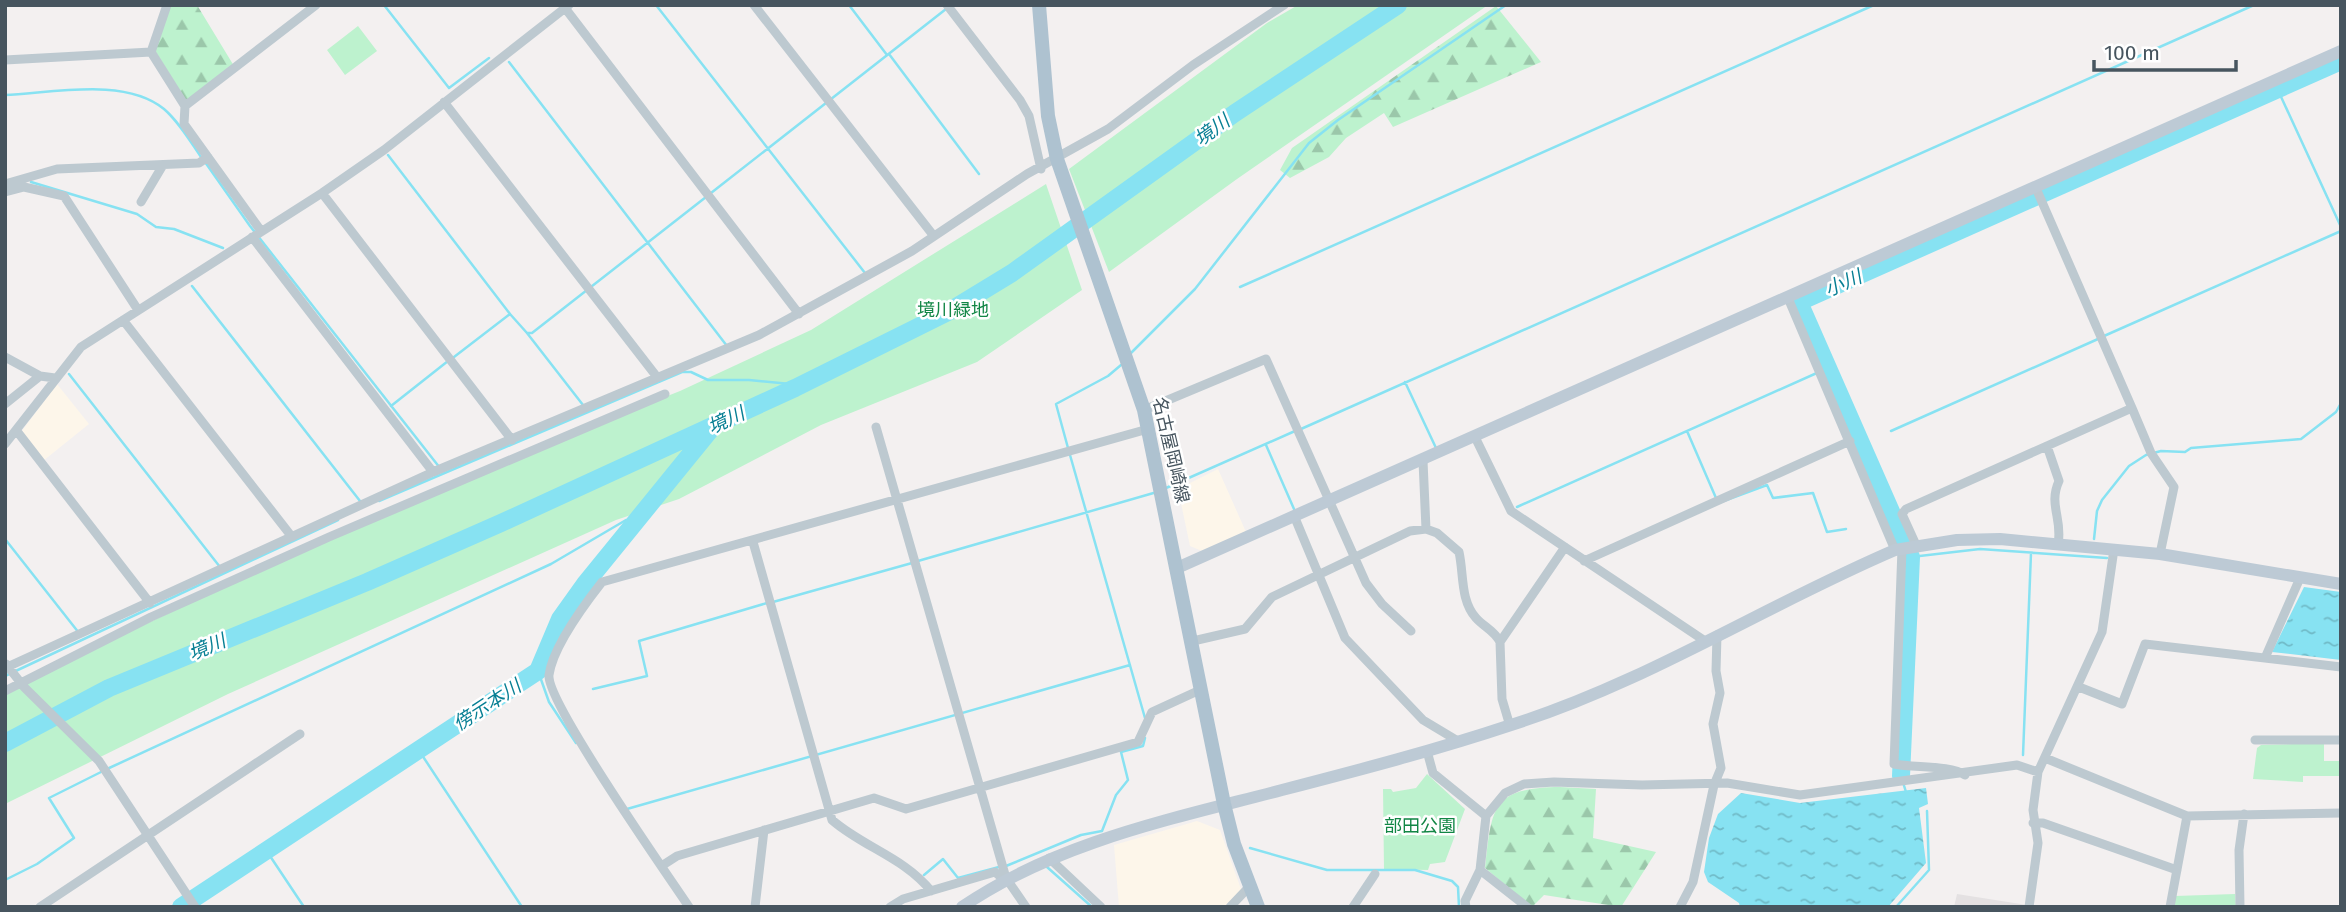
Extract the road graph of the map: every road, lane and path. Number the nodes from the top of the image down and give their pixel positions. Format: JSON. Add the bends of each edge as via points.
{"nodes":[{"id":1,"x":167,"y":5,"type":"edge"},
{"id":2,"x":316,"y":5,"type":"edge"},
{"id":3,"x":754,"y":5,"type":"edge"},
{"id":4,"x":947,"y":5,"type":"edge"},
{"id":5,"x":1039,"y":5,"type":"edge"},
{"id":6,"x":1284,"y":5,"type":"edge"},
{"id":7,"x":567,"y":7,"type":"edge"},
{"id":8,"x":2341,"y":51,"type":"edge"},
{"id":9,"x":151,"y":52,"type":"junction"},
{"id":10,"x":5,"y":60,"type":"edge"},
{"id":11,"x":444,"y":102,"type":"junction"},
{"id":12,"x":186,"y":106,"type":"junction"},
{"id":13,"x":208,"y":157,"type":"junction"},
{"id":14,"x":1057,"y":159,"type":"junction"},
{"id":15,"x":163,"y":165,"type":"junction"},
{"id":16,"x":1041,"y":169,"type":"junction"},
{"id":17,"x":24,"y":183,"type":"junction"},
{"id":18,"x":5,"y":184,"type":"edge"},
{"id":19,"x":2035,"y":187,"type":"junction"},
{"id":20,"x":5,"y":192,"type":"edge"},
{"id":21,"x":322,"y":194,"type":"junction"},
{"id":22,"x":141,"y":202,"type":"dead end"},
{"id":23,"x":261,"y":230,"type":"junction"},
{"id":24,"x":933,"y":235,"type":"junction"},
{"id":25,"x":252,"y":237,"type":"junction"},
{"id":26,"x":1788,"y":298,"type":"junction"},
{"id":27,"x":138,"y":310,"type":"junction"},
{"id":28,"x":799,"y":314,"type":"junction"},
{"id":29,"x":123,"y":320,"type":"junction"},
{"id":30,"x":5,"y":357,"type":"edge"},
{"id":31,"x":40,"y":376,"type":"junction"},
{"id":32,"x":657,"y":377,"type":"junction"},
{"id":33,"x":55,"y":378,"type":"junction"},
{"id":34,"x":666,"y":394,"type":"dead end"},
{"id":35,"x":5,"y":404,"type":"edge"},
{"id":36,"x":2132,"y":408,"type":"junction"},
{"id":37,"x":1144,"y":410,"type":"junction"},
{"id":38,"x":876,"y":427,"type":"dead end"},
{"id":39,"x":1148,"y":429,"type":"junction"},
{"id":40,"x":16,"y":430,"type":"junction"},
{"id":41,"x":1475,"y":437,"type":"junction"},
{"id":42,"x":512,"y":440,"type":"junction"},
{"id":43,"x":1850,"y":441,"type":"junction"},
{"id":44,"x":5,"y":444,"type":"edge"},
{"id":45,"x":2047,"y":446,"type":"junction"},
{"id":46,"x":1423,"y":461,"type":"junction"},
{"id":47,"x":433,"y":472,"type":"junction"},
{"id":48,"x":899,"y":499,"type":"junction"},
{"id":49,"x":1330,"y":503,"type":"junction"},
{"id":50,"x":1295,"y":518,"type":"junction"},
{"id":51,"x":1426,"y":529,"type":"junction"},
{"id":52,"x":292,"y":537,"type":"junction"},
{"id":53,"x":753,"y":542,"type":"junction"},
{"id":54,"x":2058,"y":544,"type":"junction"},
{"id":55,"x":1565,"y":547,"type":"junction"},
{"id":56,"x":1907,"y":549,"type":"junction"},
{"id":57,"x":2114,"y":549,"type":"junction"},
{"id":58,"x":2160,"y":554,"type":"junction"},
{"id":59,"x":1353,"y":557,"type":"junction"},
{"id":60,"x":1584,"y":561,"type":"junction"},
{"id":61,"x":1177,"y":568,"type":"junction"},
{"id":62,"x":1319,"y":573,"type":"junction"},
{"id":63,"x":2300,"y":578,"type":"junction"},
{"id":64,"x":2341,"y":584,"type":"edge"},
{"id":65,"x":150,"y":603,"type":"junction"},
{"id":66,"x":1411,"y":631,"type":"dead end"},
{"id":67,"x":1711,"y":638,"type":"junction"},
{"id":68,"x":1193,"y":641,"type":"junction"},
{"id":69,"x":1500,"y":642,"type":"junction"},
{"id":70,"x":2265,"y":659,"type":"junction"},
{"id":71,"x":6,"y":666,"type":"edge"},
{"id":72,"x":2341,"y":667,"type":"edge"},
{"id":73,"x":21,"y":683,"type":"junction"},
{"id":74,"x":2079,"y":687,"type":"junction"},
{"id":75,"x":1202,"y":690,"type":"junction"},
{"id":76,"x":5,"y":691,"type":"edge"},
{"id":77,"x":1510,"y":726,"type":"junction"},
{"id":78,"x":300,"y":734,"type":"dead end"},
{"id":79,"x":2255,"y":740,"type":"dead end"},
{"id":80,"x":2341,"y":740,"type":"edge"},
{"id":81,"x":1458,"y":741,"type":"junction"},
{"id":82,"x":1427,"y":751,"type":"junction"},
{"id":83,"x":2045,"y":758,"type":"junction"},
{"id":84,"x":2038,"y":772,"type":"junction"},
{"id":85,"x":1965,"y":775,"type":"junction"},
{"id":86,"x":1714,"y":785,"type":"junction"},
{"id":87,"x":981,"y":786,"type":"junction"},
{"id":88,"x":1224,"y":804,"type":"junction"},
{"id":89,"x":830,"y":811,"type":"junction"},
{"id":90,"x":2341,"y":813,"type":"edge"},
{"id":91,"x":2244,"y":814,"type":"junction"},
{"id":92,"x":1486,"y":816,"type":"junction"},
{"id":93,"x":2188,"y":816,"type":"junction"},
{"id":94,"x":2033,"y":823,"type":"junction"},
{"id":95,"x":764,"y":830,"type":"junction"},
{"id":96,"x":148,"y":835,"type":"junction"},
{"id":97,"x":1049,"y":858,"type":"junction"},
{"id":98,"x":663,"y":865,"type":"junction"},
{"id":99,"x":1480,"y":870,"type":"junction"},
{"id":100,"x":2177,"y":870,"type":"junction"},
{"id":101,"x":1375,"y":874,"type":"dead end"},
{"id":102,"x":1005,"y":879,"type":"junction"},
{"id":103,"x":1249,"y":887,"type":"junction"},
{"id":104,"x":931,"y":891,"type":"junction"},
{"id":105,"x":1464,"y":905,"type":"edge"},
{"id":106,"x":2032,"y":906,"type":"edge"},
{"id":107,"x":40,"y":907,"type":"edge"},
{"id":108,"x":195,"y":907,"type":"edge"},
{"id":109,"x":689,"y":907,"type":"edge"},
{"id":110,"x":755,"y":907,"type":"edge"},
{"id":111,"x":890,"y":907,"type":"edge"},
{"id":112,"x":962,"y":907,"type":"edge"},
{"id":113,"x":1026,"y":907,"type":"edge"},
{"id":114,"x":1101,"y":907,"type":"edge"},
{"id":115,"x":1230,"y":907,"type":"edge"},
{"id":116,"x":1258,"y":907,"type":"edge"},
{"id":117,"x":1353,"y":907,"type":"edge"},
{"id":118,"x":1527,"y":907,"type":"edge"},
{"id":119,"x":1680,"y":907,"type":"edge"},
{"id":120,"x":2170,"y":907,"type":"edge"},
{"id":121,"x":2240,"y":907,"type":"edge"}],
"edges":[{"from":1,"to":9,"type":"street"},
{"from":2,"to":12,"type":"street"},
{"from":3,"to":24,"type":"street"},
{"from":4,"to":16,"type":"street","via":[[1020,100],[1029,116]]},
{"from":5,"to":14,"type":"main road","name":"名古屋岡崎線","via":[[1048,116]]},
{"from":6,"to":14,"type":"street","via":[[1193,65],[1108,130]]},
{"from":7,"to":11,"type":"street"},
{"from":7,"to":28,"type":"street"},
{"from":8,"to":19,"type":"street"},
{"from":9,"to":10,"type":"street"},
{"from":9,"to":12,"type":"street"},
{"from":11,"to":21,"type":"street"},
{"from":11,"to":32,"type":"street"},
{"from":12,"to":13,"type":"street","via":[[184,124]]},
{"from":13,"to":15,"type":"street","via":[[199,163]]},
{"from":13,"to":23,"type":"street"},
{"from":14,"to":16,"type":"street"},
{"from":14,"to":37,"type":"main road","name":"名古屋岡崎線"},
{"from":15,"to":17,"type":"street","via":[[57,169]]},
{"from":15,"to":22,"type":"street"},
{"from":16,"to":24,"type":"street"},
{"from":17,"to":18,"type":"street"},
{"from":17,"to":20,"type":"street"},
{"from":17,"to":27,"type":"street","via":[[64,196]]},
{"from":19,"to":26,"type":"street"},
{"from":19,"to":36,"type":"street"},
{"from":21,"to":23,"type":"street"},
{"from":21,"to":42,"type":"street"},
{"from":23,"to":25,"type":"street"},
{"from":24,"to":28,"type":"street"},
{"from":25,"to":27,"type":"street"},
{"from":25,"to":47,"type":"street"},
{"from":26,"to":41,"type":"street"},
{"from":26,"to":43,"type":"street"},
{"from":27,"to":29,"type":"street"},
{"from":28,"to":32,"type":"street","via":[[715,356]]},
{"from":29,"to":33,"type":"street","via":[[81,347]]},
{"from":29,"to":52,"type":"street"},
{"from":30,"to":31,"type":"street"},
{"from":31,"to":33,"type":"street"},
{"from":31,"to":35,"type":"street"},
{"from":32,"to":42,"type":"street"},
{"from":33,"to":40,"type":"street"},
{"from":34,"to":73,"type":"street","via":[[329,537],[151,617]]},
{"from":36,"to":45,"type":"street"},
{"from":36,"to":58,"type":"street","via":[[2151,453],[2174,487]]},
{"from":37,"to":39,"type":"main road","name":"名古屋岡崎線"},
{"from":37,"to":49,"type":"street","via":[[1266,359]]},
{"from":38,"to":48,"type":"street"},
{"from":39,"to":48,"type":"street"},
{"from":39,"to":61,"type":"main road","name":"名古屋岡崎線"},
{"from":40,"to":44,"type":"street"},
{"from":40,"to":65,"type":"street"},
{"from":41,"to":46,"type":"street"},
{"from":41,"to":55,"type":"street","via":[[1511,511]]},
{"from":42,"to":47,"type":"street"},
{"from":43,"to":56,"type":"street"},
{"from":43,"to":60,"type":"street"},
{"from":45,"to":54,"type":"street","via":[[2059,481],[2053,497],[2061,526]]},
{"from":45,"to":56,"type":"street","via":[[1906,509],[1902,514]]},
{"from":46,"to":49,"type":"street"},
{"from":46,"to":51,"type":"street"},
{"from":47,"to":52,"type":"street"},
{"from":48,"to":53,"type":"street"},
{"from":48,"to":87,"type":"street"},
{"from":49,"to":50,"type":"street"},
{"from":49,"to":59,"type":"street"},
{"from":50,"to":61,"type":"street"},
{"from":50,"to":62,"type":"street"},
{"from":51,"to":59,"type":"street","via":[[1410,531]]},
{"from":51,"to":69,"type":"street","via":[[1459,552],[1466,600],[1476,618]]},
{"from":52,"to":65,"type":"street"},
{"from":53,"to":89,"type":"street"},
{"from":53,"to":98,"type":"street","via":[[602,582],[582,608],[550,672],[558,704]]},
{"from":54,"to":56,"type":"street","via":[[1957,540]]},
{"from":54,"to":57,"type":"street"},
{"from":55,"to":60,"type":"street"},
{"from":55,"to":69,"type":"street"},
{"from":56,"to":67,"type":"street"},
{"from":56,"to":85,"type":"street","via":[[1894,764],[1955,768]]},
{"from":57,"to":58,"type":"street"},
{"from":57,"to":74,"type":"street","via":[[2102,632]]},
{"from":58,"to":63,"type":"street"},
{"from":59,"to":62,"type":"street"},
{"from":59,"to":66,"type":"street","via":[[1370,589]]},
{"from":60,"to":67,"type":"street"},
{"from":61,"to":68,"type":"main road","name":"名古屋岡崎線"},
{"from":62,"to":68,"type":"street","via":[[1272,597],[1245,629]]},
{"from":62,"to":81,"type":"street","via":[[1345,638],[1423,719]]},
{"from":63,"to":64,"type":"street"},
{"from":63,"to":70,"type":"street"},
{"from":65,"to":71,"type":"street"},
{"from":67,"to":77,"type":"street","via":[[1556,710]]},
{"from":67,"to":86,"type":"street","via":[[1720,693],[1713,724],[1721,768]]},
{"from":68,"to":75,"type":"main road","name":"名古屋岡崎線"},
{"from":69,"to":77,"type":"street","via":[[1502,699]]},
{"from":70,"to":72,"type":"street"},
{"from":70,"to":74,"type":"street","via":[[2145,644],[2122,704]]},
{"from":71,"to":73,"type":"street"},
{"from":73,"to":76,"type":"street"},
{"from":73,"to":96,"type":"street","via":[[97,759]]},
{"from":74,"to":83,"type":"street"},
{"from":75,"to":87,"type":"street","via":[[1152,712],[1138,741]]},
{"from":75,"to":88,"type":"main road","name":"名古屋岡崎線"},
{"from":77,"to":81,"type":"street"},
{"from":78,"to":96,"type":"street"},
{"from":79,"to":80,"type":"street"},
{"from":81,"to":82,"type":"street"},
{"from":82,"to":88,"type":"street"},
{"from":82,"to":92,"type":"street","via":[[1433,774]]},
{"from":83,"to":84,"type":"street"},
{"from":83,"to":93,"type":"street"},
{"from":84,"to":85,"type":"street","via":[[2017,765]]},
{"from":84,"to":94,"type":"street"},
{"from":85,"to":86,"type":"street","via":[[1800,795]]},
{"from":86,"to":92,"type":"street","via":[[1524,785],[1506,793]]},
{"from":86,"to":119,"type":"street","via":[[1693,882]]},
{"from":87,"to":89,"type":"street","via":[[906,809],[874,798]]},
{"from":87,"to":102,"type":"street"},
{"from":88,"to":97,"type":"street"},
{"from":88,"to":103,"type":"main road","name":"名古屋岡崎線"},
{"from":89,"to":95,"type":"street"},
{"from":89,"to":104,"type":"street","via":[[832,820],[856,840],[906,867]]},
{"from":90,"to":91,"type":"street"},
{"from":91,"to":93,"type":"street"},
{"from":91,"to":121,"type":"street"},
{"from":92,"to":99,"type":"street"},
{"from":93,"to":100,"type":"street"},
{"from":94,"to":100,"type":"street"},
{"from":94,"to":106,"type":"street","via":[[2038,843]]},
{"from":95,"to":98,"type":"street","via":[[677,856]]},
{"from":95,"to":110,"type":"street"},
{"from":96,"to":107,"type":"street"},
{"from":96,"to":108,"type":"street"},
{"from":97,"to":102,"type":"street"},
{"from":97,"to":114,"type":"street"},
{"from":98,"to":109,"type":"street"},
{"from":99,"to":105,"type":"street"},
{"from":99,"to":118,"type":"street"},
{"from":100,"to":120,"type":"street"},
{"from":101,"to":117,"type":"street"},
{"from":102,"to":104,"type":"street","via":[[995,872]]},
{"from":102,"to":112,"type":"street"},
{"from":102,"to":113,"type":"street"},
{"from":103,"to":115,"type":"street"},
{"from":103,"to":116,"type":"main road","name":"名古屋岡崎線"},
{"from":104,"to":111,"type":"street"}]}
